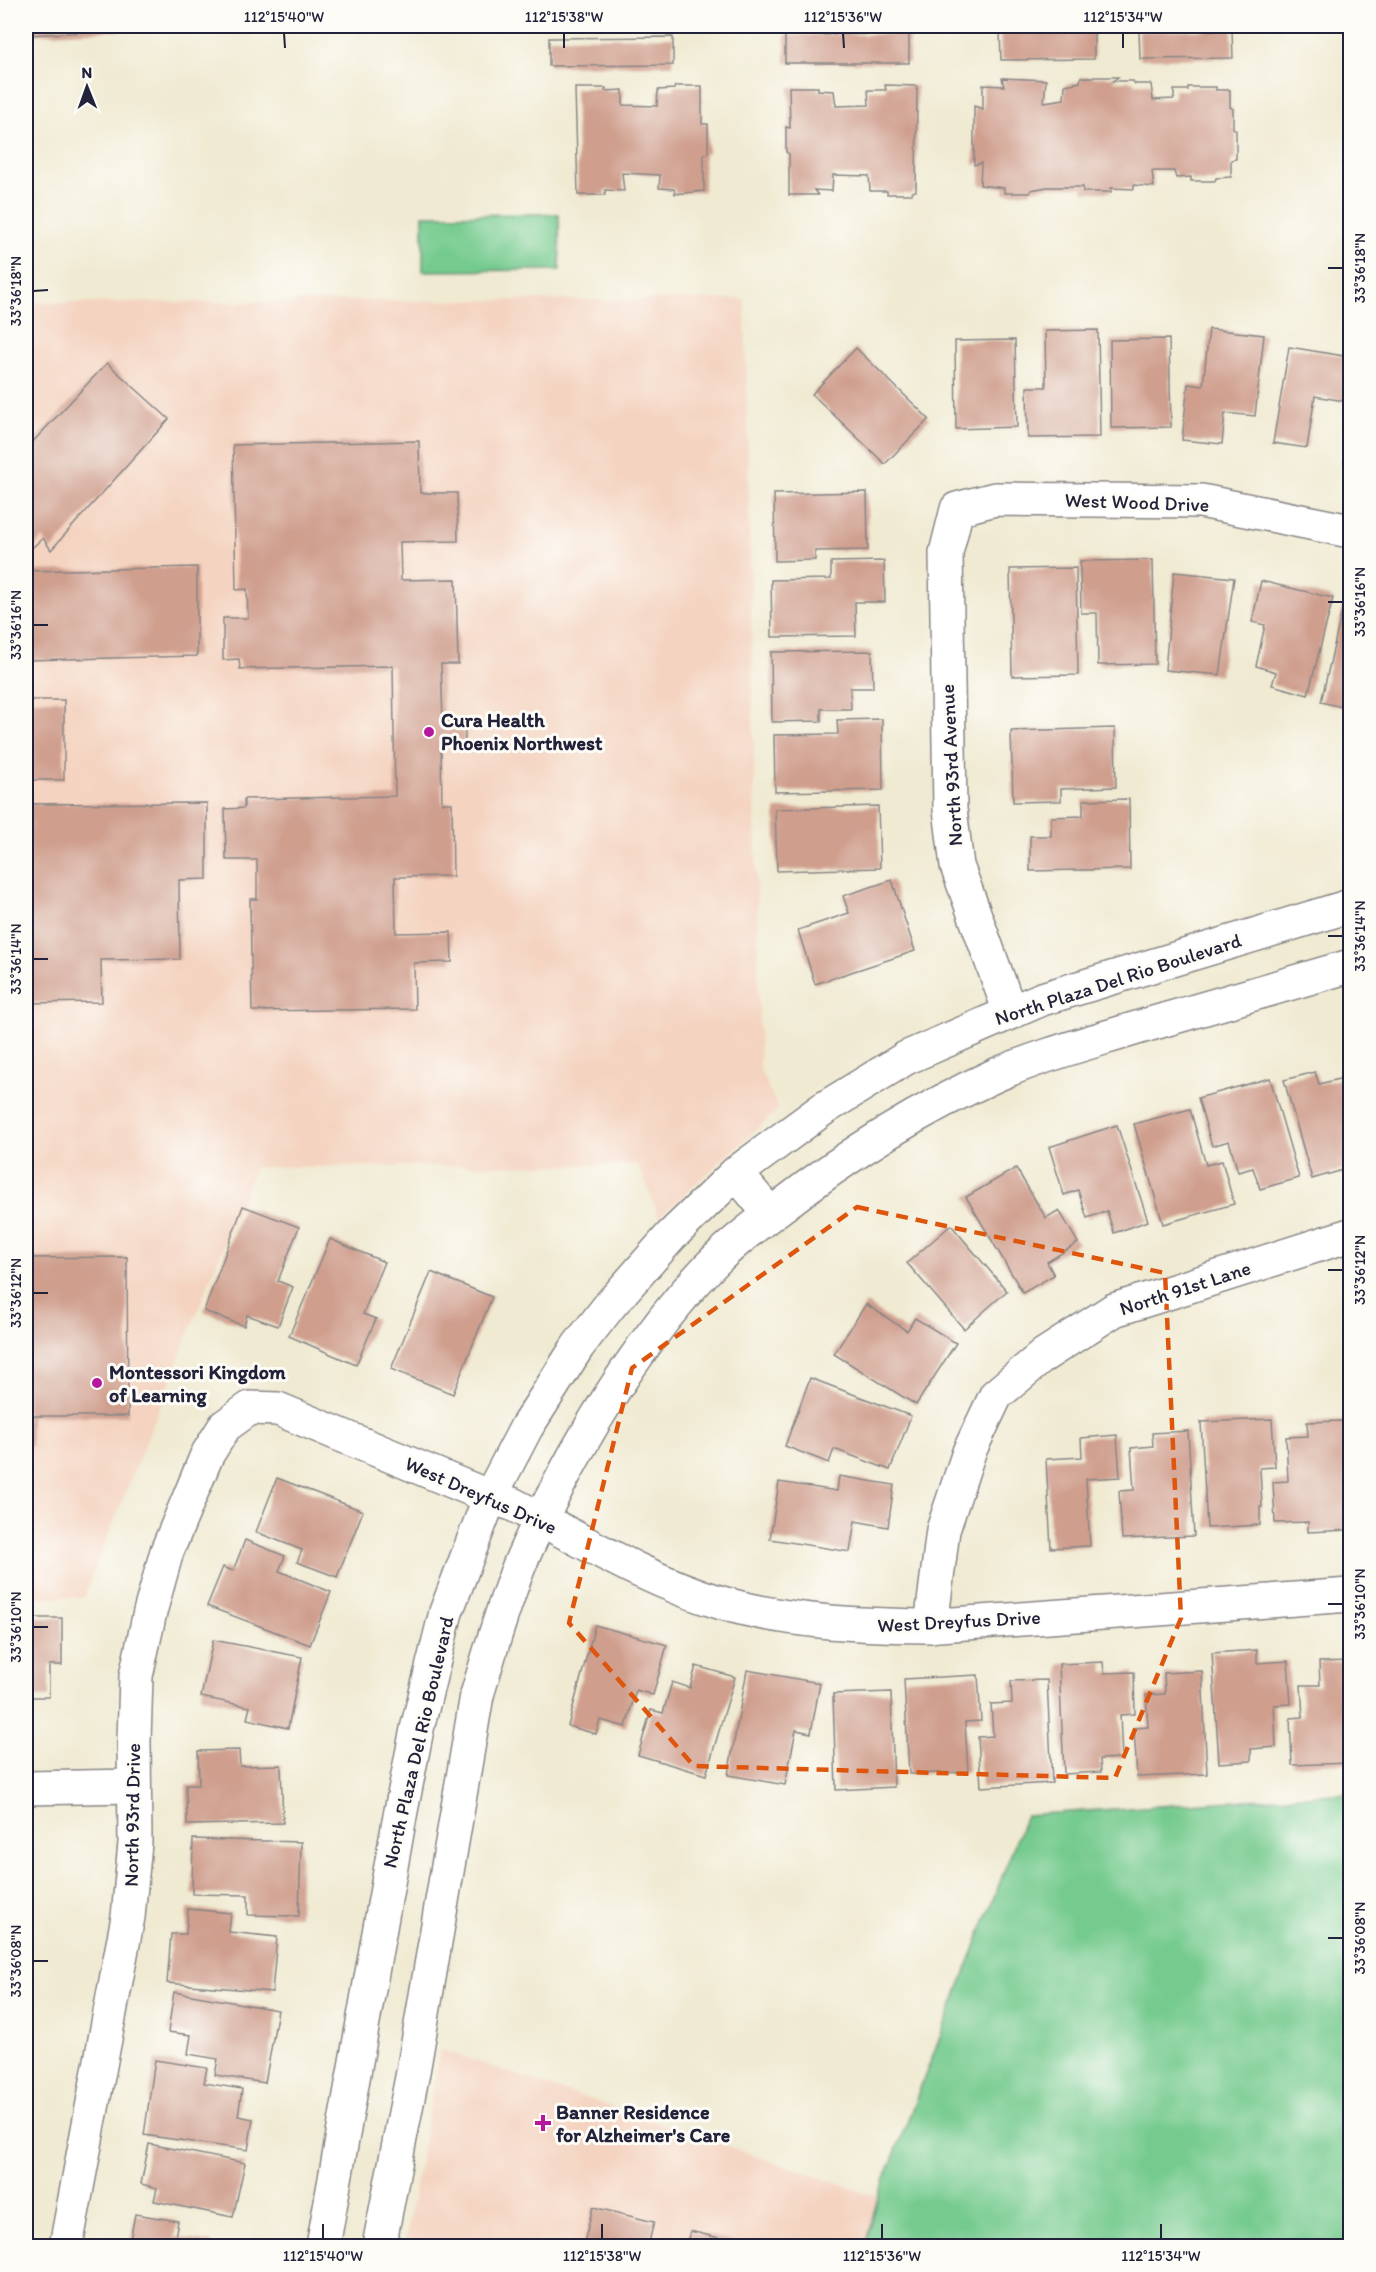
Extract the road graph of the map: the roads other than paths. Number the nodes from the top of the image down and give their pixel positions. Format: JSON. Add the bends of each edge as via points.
{"nodes":[{"id":1,"x":957,"y":509,"type":"joint"},
{"id":2,"x":1350,"y":531,"type":"edge"},
{"id":3,"x":1350,"y":906,"type":"edge"},
{"id":4,"x":1350,"y":966,"type":"edge"},
{"id":5,"x":1010,"y":1012,"type":"junction"},
{"id":6,"x":735,"y":1173,"type":"junction"},
{"id":7,"x":770,"y":1214,"type":"junction"},
{"id":8,"x":1350,"y":1235,"type":"edge"},
{"id":9,"x":250,"y":1408,"type":"joint"},
{"id":10,"x":490,"y":1497,"type":"junction"},
{"id":11,"x":541,"y":1519,"type":"junction"},
{"id":12,"x":1350,"y":1596,"type":"edge"},
{"id":13,"x":931,"y":1626,"type":"junction"},
{"id":14,"x":134,"y":1786,"type":"junction"},
{"id":15,"x":26,"y":1788,"type":"edge"},
{"id":16,"x":66,"y":2247,"type":"edge"},
{"id":17,"x":323,"y":2247,"type":"edge"},
{"id":18,"x":379,"y":2247,"type":"edge"}],
"edges":[{"from":1,"to":2,"type":"street","name":"West Wood Drive","via":[[995,499],[1201,501]]},
{"from":1,"to":5,"type":"street","name":"North 93rd Avenue","via":[[946,553],[950,809],[957,866]]},
{"from":3,"to":5,"type":"street","name":"North Plaza Del Rio Boulevard"},
{"from":4,"to":7,"type":"street","via":[[998,1074],[896,1126]]},
{"from":5,"to":6,"type":"street","name":"North Plaza Del Rio Boulevard","via":[[906,1058],[823,1109]]},
{"from":6,"to":7,"type":"street"},
{"from":6,"to":10,"type":"street","name":"North Plaza Del Rio Boulevard","via":[[671,1236],[578,1346],[526,1428]]},
{"from":7,"to":11,"type":"street","via":[[705,1270],[668,1316],[596,1417]]},
{"from":8,"to":13,"type":"street","name":"North 91st Lane","via":[[1114,1310],[1044,1355],[996,1395],[969,1452],[942,1530]]},
{"from":9,"to":10,"type":"street","name":"West Dreyfus Drive","via":[[278,1409]]},
{"from":9,"to":14,"type":"street","name":"North 93rd Drive","via":[[225,1426],[207,1455],[167,1551],[136,1676]]},
{"from":10,"to":11,"type":"street","name":"West Dreyfus Drive"},
{"from":10,"to":17,"type":"street","name":"North Plaza Del Rio Boulevard","via":[[446,1612],[417,1729]]},
{"from":11,"to":13,"type":"street","name":"West Dreyfus Drive","via":[[645,1574],[722,1603],[794,1618]]},
{"from":11,"to":18,"type":"street","via":[[516,1573],[477,1695]]},
{"from":12,"to":13,"type":"street","name":"West Dreyfus Drive"},
{"from":14,"to":15,"type":"street"},
{"from":14,"to":16,"type":"street","name":"North 93rd Drive","via":[[135,1843],[128,1917]]}]}
